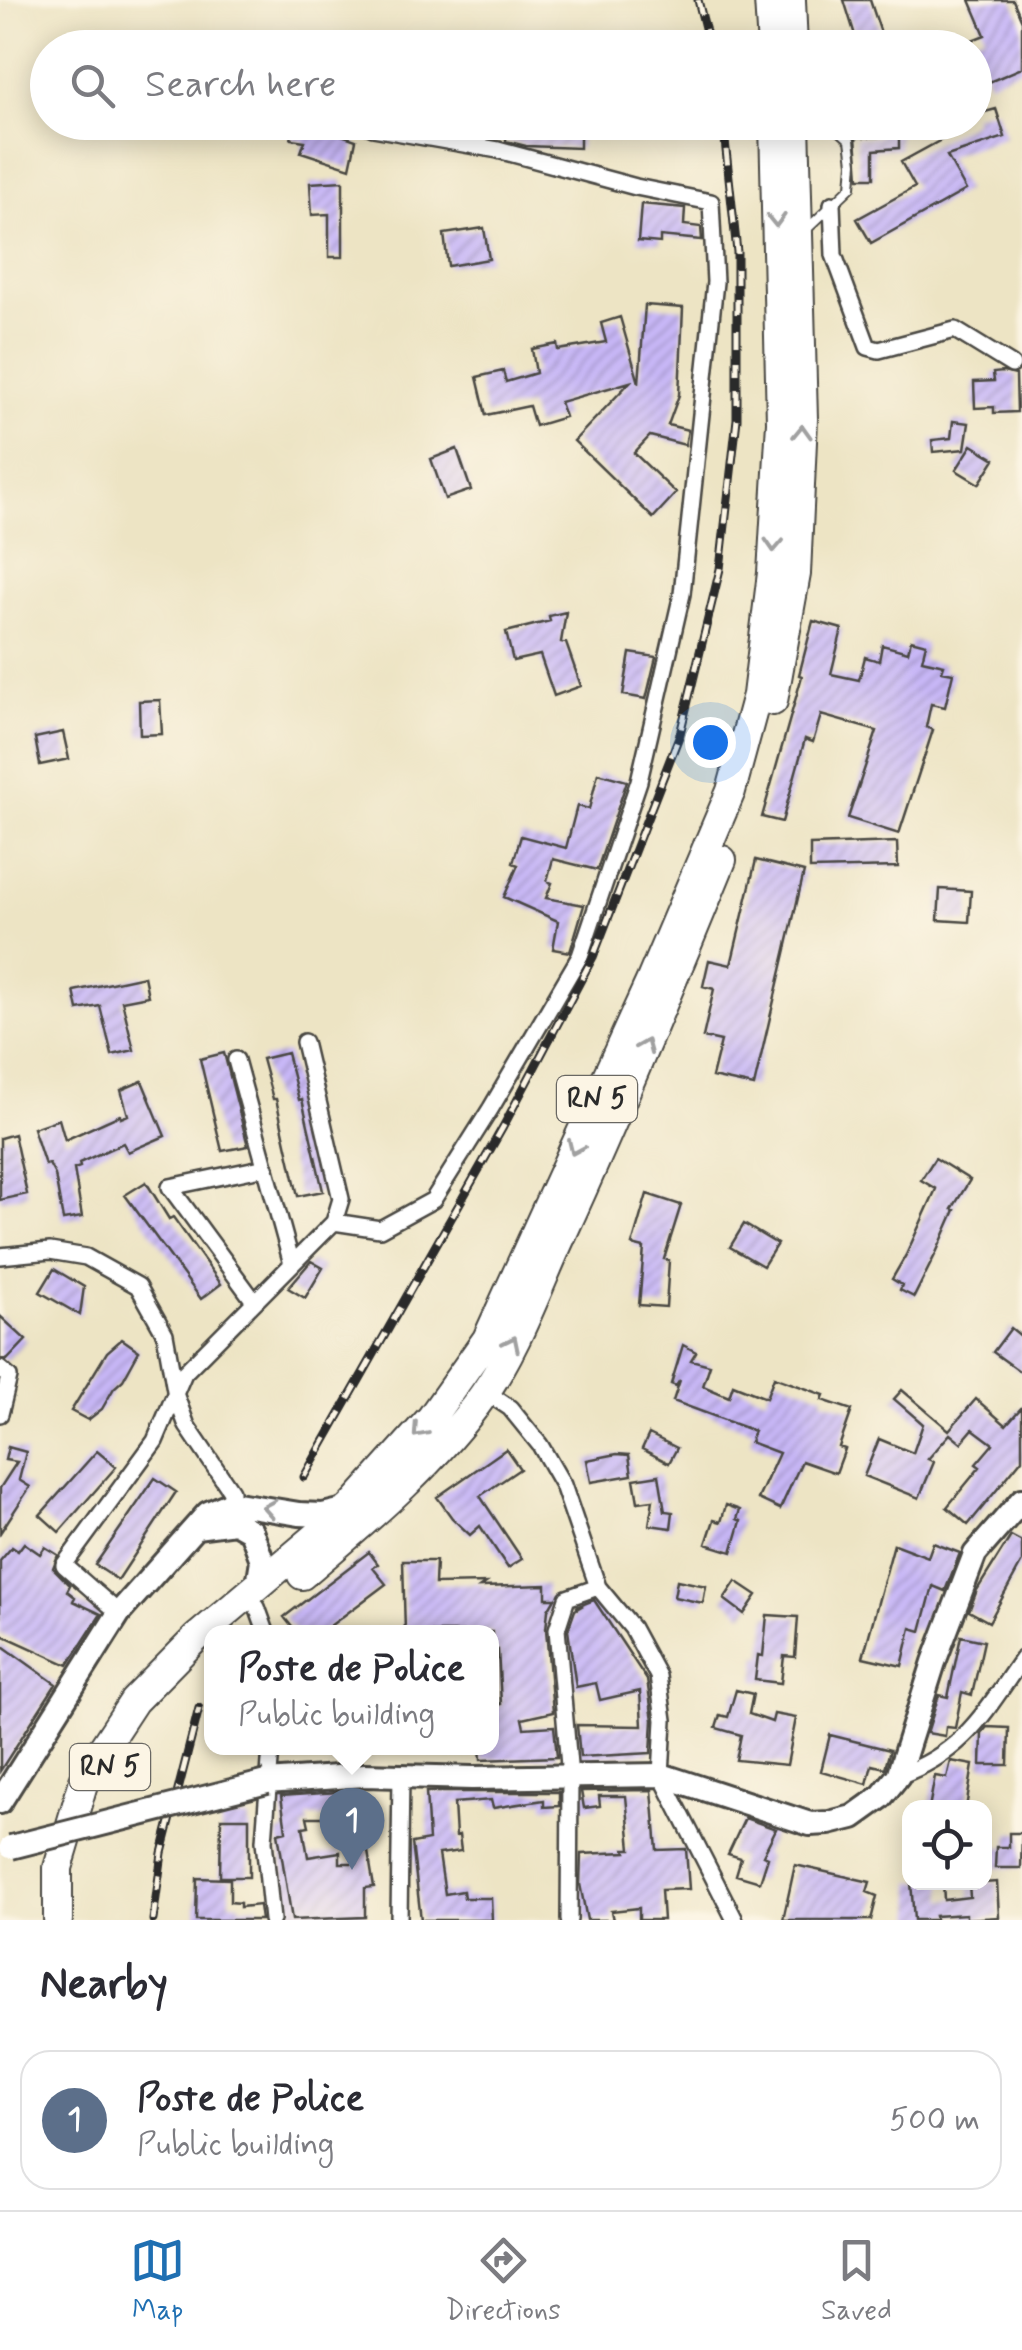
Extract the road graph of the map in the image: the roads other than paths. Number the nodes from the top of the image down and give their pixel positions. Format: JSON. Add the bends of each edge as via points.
{"nodes":[{"id":1,"x":769,"y":0,"type":"edge"},
{"id":2,"x":791,"y":0,"type":"edge"},
{"id":3,"x":771,"y":30,"type":"edge"},
{"id":4,"x":792,"y":30,"type":"edge"},
{"id":5,"x":441,"y":140,"type":"edge"},
{"id":6,"x":774,"y":140,"type":"edge"},
{"id":7,"x":796,"y":140,"type":"edge"},
{"id":8,"x":850,"y":140,"type":"edge"},
{"id":9,"x":832,"y":204,"type":"junction"},
{"id":10,"x":799,"y":236,"type":"junction"},
{"id":11,"x":1012,"y":365,"type":"dead end"},
{"id":12,"x":304,"y":1042,"type":"dead end"},
{"id":13,"x":236,"y":1060,"type":"dead end"},
{"id":14,"x":266,"y":1167,"type":"junction"},
{"id":15,"x":334,"y":1222,"type":"junction"},
{"id":16,"x":0,"y":1256,"type":"edge"},
{"id":17,"x":292,"y":1264,"type":"junction"},
{"id":18,"x":254,"y":1301,"type":"junction"},
{"id":19,"x":0,"y":1369,"type":"edge"},
{"id":20,"x":486,"y":1392,"type":"junction"},
{"id":21,"x":176,"y":1396,"type":"junction"},
{"id":22,"x":0,"y":1414,"type":"edge"},
{"id":23,"x":1022,"y":1500,"type":"edge"},
{"id":24,"x":350,"y":1508,"type":"junction"},
{"id":25,"x":229,"y":1513,"type":"junction"},
{"id":26,"x":598,"y":1587,"type":"junction"},
{"id":27,"x":260,"y":1608,"type":"edge"},
{"id":28,"x":119,"y":1613,"type":"junction"},
{"id":29,"x":224,"y":1625,"type":"edge"},
{"id":30,"x":235,"y":1625,"type":"edge"},
{"id":31,"x":204,"y":1634,"type":"edge"},
{"id":32,"x":204,"y":1653,"type":"edge"},
{"id":33,"x":1022,"y":1658,"type":"edge"},
{"id":34,"x":270,"y":1755,"type":"edge"},
{"id":35,"x":400,"y":1775,"type":"junction"},
{"id":36,"x":661,"y":1775,"type":"junction"},
{"id":37,"x":898,"y":1776,"type":"junction"},
{"id":38,"x":570,"y":1777,"type":"junction"},
{"id":39,"x":267,"y":1782,"type":"junction"},
{"id":40,"x":0,"y":1802,"type":"edge"},
{"id":41,"x":6,"y":1847,"type":"edge"},
{"id":42,"x":58,"y":1920,"type":"edge"},
{"id":43,"x":75,"y":1920,"type":"edge"},
{"id":44,"x":272,"y":1920,"type":"edge"},
{"id":45,"x":399,"y":1920,"type":"edge"},
{"id":46,"x":569,"y":1920,"type":"edge"},
{"id":47,"x":735,"y":1920,"type":"edge"}],
"edges":[{"from":1,"to":3,"type":"highway"},
{"from":2,"to":4,"type":"highway"},
{"from":5,"to":15,"type":"street","via":[[711,202],[715,282],[682,594],[640,781],[580,956],[434,1200],[380,1229]]},
{"from":6,"to":24,"type":"highway","number":"RN 5","one_way":true,"via":[[781,422],[773,554],[757,694],[730,791],[487,1340],[431,1418]]},
{"from":7,"to":10,"type":"highway","number":"RN 5"},
{"from":8,"to":9,"type":"lane","via":[[851,186]]},
{"from":9,"to":10,"type":"lane"},
{"from":9,"to":11,"type":"street","via":[[834,255],[868,346],[879,350],[955,330]]},
{"from":20,"to":10,"type":"highway","number":"RN 5","one_way":true,"via":[[576,1205],[748,796],[796,574],[803,419]]},
{"from":12,"to":15,"type":"street","via":[[341,1199]]},
{"from":13,"to":14,"type":"street"},
{"from":14,"to":17,"type":"street"},
{"from":14,"to":18,"type":"street","via":[[170,1187]]},
{"from":15,"to":17,"type":"street"},
{"from":16,"to":21,"type":"street","via":[[50,1251],[86,1257],[138,1286],[165,1334]]},
{"from":17,"to":18,"type":"street"},
{"from":18,"to":21,"type":"street","via":[[184,1373]]},
{"from":19,"to":22,"type":"street","via":[[10,1377]]},
{"from":20,"to":26,"type":"street","via":[[510,1408],[540,1444],[563,1485]]},
{"from":20,"to":27,"type":"highway","number":"RN 5","via":[[371,1518]]},
{"from":21,"to":25,"type":"street","via":[[186,1426],[232,1491]]},
{"from":21,"to":28,"type":"street","via":[[155,1441],[64,1564]]},
{"from":23,"to":37,"type":"main road","via":[[976,1554]]},
{"from":24,"to":25,"type":"main road","one_way":true},
{"from":24,"to":27,"type":"highway","number":"RN 5","via":[[290,1562]]},
{"from":25,"to":27,"type":"main road","via":[[254,1536],[262,1560]]},
{"from":25,"to":28,"type":"main road","via":[[196,1527]]},
{"from":26,"to":36,"type":"street","via":[[632,1628],[658,1676]]},
{"from":26,"to":38,"type":"street","via":[[568,1598],[557,1629]]},
{"from":27,"to":29,"type":"highway","number":"RN 5"},
{"from":27,"to":30,"type":"highway","number":"RN 5"},
{"from":28,"to":40,"type":"main road"},
{"from":31,"to":42,"type":"highway","number":"RN 5","via":[[134,1701],[86,1774],[58,1868]]},
{"from":32,"to":43,"type":"highway","number":"RN 5","via":[[144,1712],[102,1781],[76,1870]]},
{"from":33,"to":37,"type":"street","via":[[970,1733],[927,1766]]},
{"from":34,"to":39,"type":"street"},
{"from":35,"to":38,"type":"main road"},
{"from":35,"to":39,"type":"main road"},
{"from":35,"to":45,"type":"street"},
{"from":36,"to":37,"type":"main road","via":[[810,1824],[853,1817]]},
{"from":36,"to":38,"type":"main road"},
{"from":36,"to":47,"type":"street"},
{"from":38,"to":46,"type":"street"},
{"from":39,"to":41,"type":"main road","bridge":true},
{"from":39,"to":44,"type":"street","via":[[264,1841]]}]}
